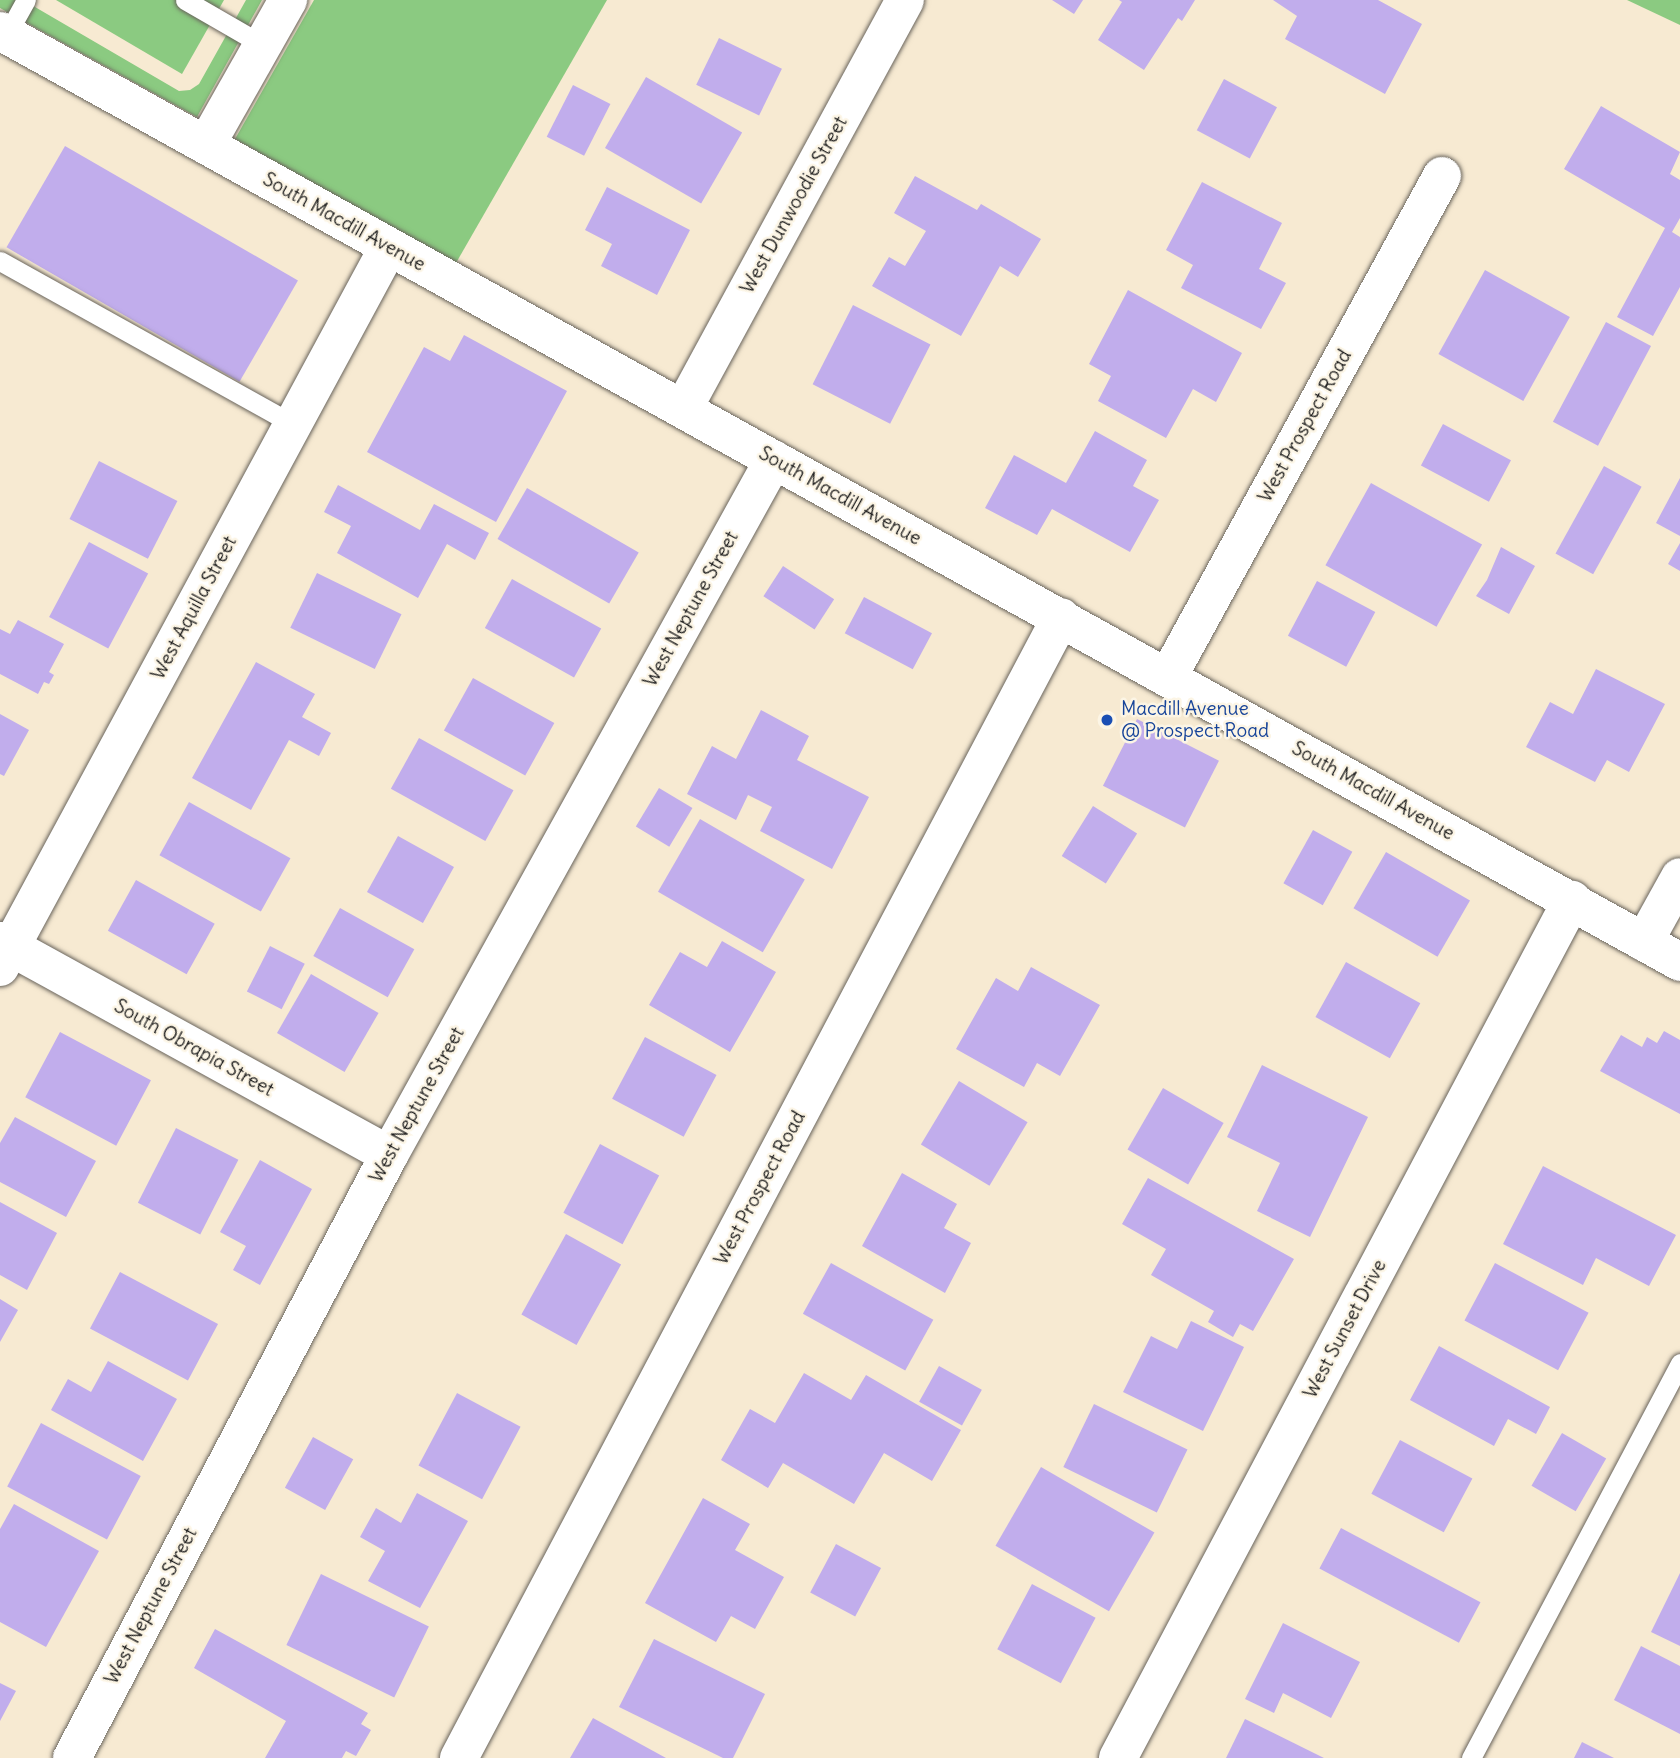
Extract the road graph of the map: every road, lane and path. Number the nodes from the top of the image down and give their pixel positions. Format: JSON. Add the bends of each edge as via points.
{"nodes":[{"id":1,"x":26,"y":0,"type":"edge"},
{"id":2,"x":185,"y":0,"type":"edge"},
{"id":3,"x":288,"y":0,"type":"edge"},
{"id":4,"x":905,"y":0,"type":"edge"},
{"id":5,"x":2,"y":37,"type":"edge"},
{"id":6,"x":263,"y":45,"type":"junction"},
{"id":7,"x":206,"y":145,"type":"junction"},
{"id":8,"x":1442,"y":176,"type":"dead end"},
{"id":9,"x":388,"y":248,"type":"junction"},
{"id":10,"x":0,"y":261,"type":"edge"},
{"id":11,"x":682,"y":409,"type":"junction"},
{"id":12,"x":293,"y":424,"type":"junction"},
{"id":13,"x":774,"y":459,"type":"junction"},
{"id":14,"x":1061,"y":617,"type":"junction"},
{"id":15,"x":1168,"y":677,"type":"junction"},
{"id":16,"x":1680,"y":877,"type":"edge"},
{"id":17,"x":1572,"y":900,"type":"junction"},
{"id":18,"x":1644,"y":942,"type":"junction"},
{"id":19,"x":4,"y":952,"type":"edge"},
{"id":20,"x":1680,"y":962,"type":"edge"},
{"id":21,"x":389,"y":1155,"type":"junction"},
{"id":22,"x":1680,"y":1363,"type":"edge"},
{"id":23,"x":72,"y":1758,"type":"edge"},
{"id":24,"x":459,"y":1758,"type":"edge"},
{"id":25,"x":1118,"y":1758,"type":"edge"},
{"id":26,"x":1471,"y":1758,"type":"edge"}],
"edges":[{"from":1,"to":5,"type":"lane"},
{"from":2,"to":6,"type":"lane"},
{"from":3,"to":6,"type":"street"},
{"from":4,"to":11,"type":"street","name":"West Dunwoodie Street"},
{"from":5,"to":7,"type":"street","name":"South Macdill Avenue"},
{"from":6,"to":7,"type":"street"},
{"from":7,"to":9,"type":"street","name":"South Macdill Avenue"},
{"from":8,"to":15,"type":"street","name":"West Prospect Road"},
{"from":9,"to":11,"type":"street","name":"South Macdill Avenue"},
{"from":9,"to":12,"type":"street","name":"West Aquilla Street"},
{"from":10,"to":12,"type":"lane"},
{"from":11,"to":13,"type":"street","name":"South Macdill Avenue"},
{"from":12,"to":19,"type":"street","name":"West Aquilla Street"},
{"from":13,"to":14,"type":"street","name":"South Macdill Avenue"},
{"from":13,"to":21,"type":"street","name":"West Neptune Street"},
{"from":14,"to":15,"type":"street","name":"South Macdill Avenue"},
{"from":14,"to":24,"type":"street","name":"West Prospect Road"},
{"from":15,"to":17,"type":"street","name":"South Macdill Avenue"},
{"from":16,"to":18,"type":"street"},
{"from":17,"to":18,"type":"street","name":"South Macdill Avenue"},
{"from":17,"to":25,"type":"street","name":"West Sunset Drive"},
{"from":18,"to":20,"type":"street","name":"South Macdill Avenue"},
{"from":19,"to":21,"type":"street","name":"South Obrapia Street"},
{"from":21,"to":23,"type":"street","name":"West Neptune Street"},
{"from":22,"to":26,"type":"lane"}]}
